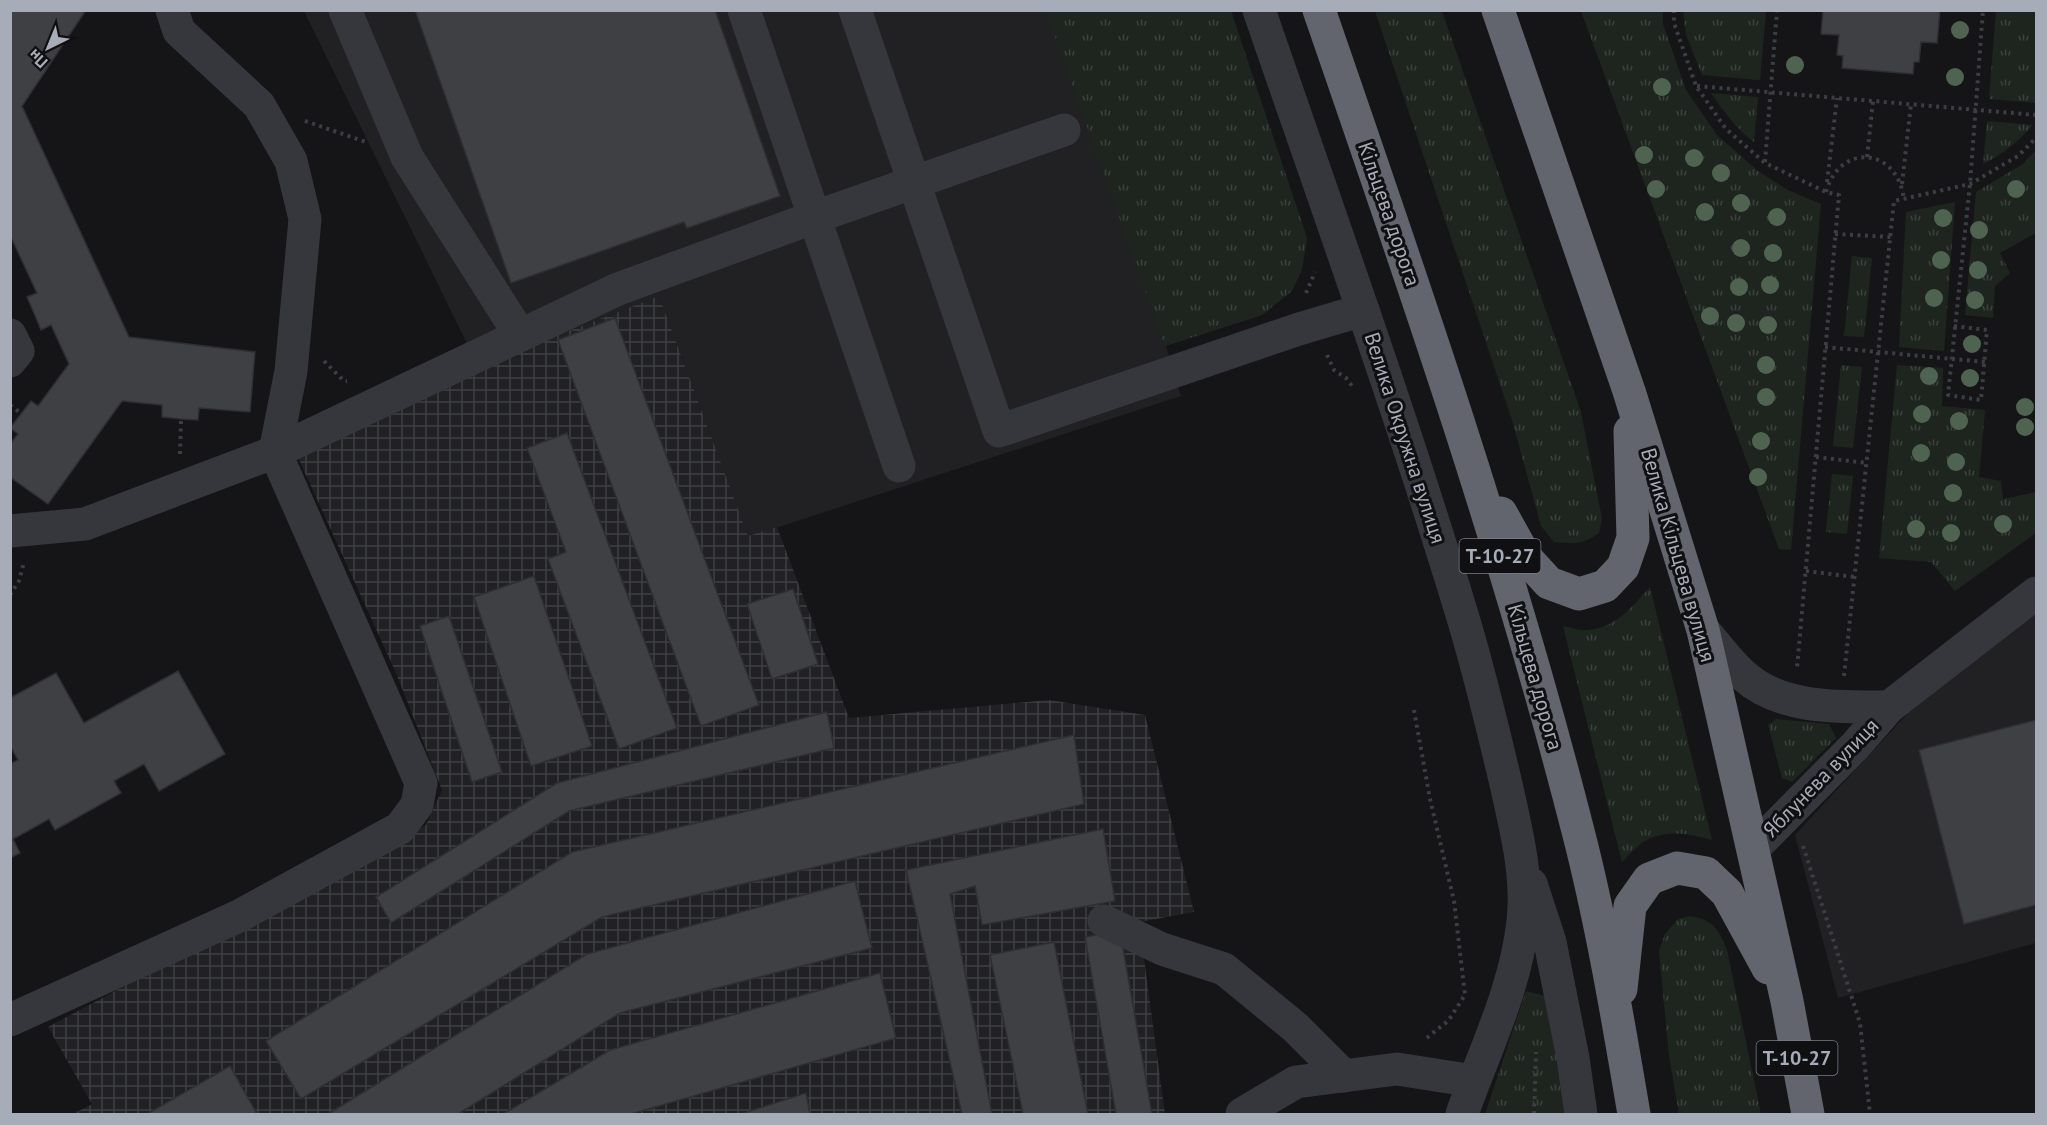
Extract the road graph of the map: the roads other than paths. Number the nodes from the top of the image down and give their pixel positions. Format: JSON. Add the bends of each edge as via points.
{"nodes":[{"id":1,"x":148,"y":10,"type":"edge"},
{"id":2,"x":345,"y":10,"type":"edge"},
{"id":3,"x":744,"y":10,"type":"edge"},
{"id":4,"x":855,"y":10,"type":"edge"},
{"id":5,"x":1259,"y":10,"type":"edge"},
{"id":6,"x":1319,"y":10,"type":"edge"},
{"id":7,"x":1498,"y":10,"type":"edge"},
{"id":8,"x":176,"y":21,"type":"edge"},
{"id":9,"x":1064,"y":130,"type":"dead end"},
{"id":10,"x":914,"y":182,"type":"junction"},
{"id":11,"x":815,"y":217,"type":"junction"},
{"id":12,"x":1363,"y":310,"type":"junction"},
{"id":13,"x":10,"y":335,"type":"edge"},
{"id":14,"x":520,"y":335,"type":"junction"},
{"id":15,"x":10,"y":362,"type":"edge"},
{"id":16,"x":1629,"y":391,"type":"junction"},
{"id":17,"x":275,"y":452,"type":"junction"},
{"id":18,"x":1469,"y":454,"type":"junction"},
{"id":19,"x":899,"y":466,"type":"dead end"},
{"id":20,"x":10,"y":531,"type":"edge"},
{"id":21,"x":2037,"y":593,"type":"edge"},
{"id":22,"x":1703,"y":630,"type":"junction"},
{"id":23,"x":1889,"y":706,"type":"junction"},
{"id":24,"x":1753,"y":849,"type":"junction"},
{"id":25,"x":1522,"y":857,"type":"junction"},
{"id":26,"x":1104,"y":921,"type":"dead end"},
{"id":27,"x":1787,"y":1001,"type":"junction"},
{"id":28,"x":1617,"y":1016,"type":"junction"},
{"id":29,"x":10,"y":1020,"type":"edge"},
{"id":30,"x":1344,"y":1076,"type":"junction"},
{"id":31,"x":1474,"y":1081,"type":"junction"},
{"id":32,"x":1242,"y":1114,"type":"edge"},
{"id":33,"x":1462,"y":1114,"type":"edge"},
{"id":34,"x":1581,"y":1114,"type":"edge"},
{"id":35,"x":1634,"y":1114,"type":"edge"},
{"id":36,"x":1808,"y":1114,"type":"edge"}],
"edges":[{"from":1,"to":8,"type":"street"},
{"from":2,"to":14,"type":"street","via":[[407,157]]},
{"from":3,"to":11,"type":"street"},
{"from":4,"to":10,"type":"street"},
{"from":5,"to":12,"type":"street","name":"Велика Окружна вулиця"},
{"from":6,"to":18,"type":"highway","name":"Кільцева дорога","number":"Т-10-27"},
{"from":7,"to":16,"type":"highway","name":"Велика Кільцева вулиця","number":"Т-10-27"},
{"from":8,"to":17,"type":"street","via":[[259,105],[291,161],[305,219],[291,371]]},
{"from":9,"to":10,"type":"street"},
{"from":10,"to":11,"type":"street"},
{"from":10,"to":12,"type":"street","via":[[999,431]]},
{"from":11,"to":14,"type":"street","via":[[618,289]]},
{"from":11,"to":19,"type":"street"},
{"from":12,"to":25,"type":"street","name":"Велика Окружна вулиця","via":[[1481,679]]},
{"from":13,"to":15,"type":"street","via":[[18,351]]},
{"from":14,"to":17,"type":"street"},
{"from":16,"to":18,"type":"highway","via":[[1633,538],[1623,567],[1605,586],[1579,594],[1549,583],[1526,558]]},
{"from":16,"to":22,"type":"highway","name":"Велика Кільцева вулиця","number":"Т-10-27"},
{"from":17,"to":20,"type":"street","via":[[85,525]]},
{"from":17,"to":29,"type":"street","via":[[421,783],[417,805],[400,828],[239,916]]},
{"from":18,"to":28,"type":"highway","name":"Кільцева дорога","number":"Т-10-27","via":[[1578,834]]},
{"from":21,"to":23,"type":"street","name":"Яблунева вулиця"},
{"from":22,"to":23,"type":"street","name":"Яблунева вулиця","via":[[1744,676],[1776,696],[1817,704]]},
{"from":22,"to":24,"type":"highway","name":"Велика Кільцева вулиця","number":"Т-10-27"},
{"from":23,"to":24,"type":"street","name":"Яблунева вулиця"},
{"from":24,"to":27,"type":"highway","name":"Велика Кільцева вулиця","number":"Т-10-27"},
{"from":25,"to":31,"type":"street","name":"Велика Окружна вулиця","via":[[1524,920],[1518,953],[1507,995]]},
{"from":25,"to":34,"type":"street","via":[[1550,942]]},
{"from":26,"to":30,"type":"street","via":[[1162,949],[1224,969],[1295,1027]]},
{"from":27,"to":28,"type":"highway","via":[[1727,893],[1706,873],[1677,868],[1649,879],[1630,906]]},
{"from":27,"to":36,"type":"highway","name":"Велика Кільцева вулиця","number":"Т-10-27"},
{"from":28,"to":35,"type":"highway","name":"Кільцева дорога","number":"Т-10-27"},
{"from":30,"to":31,"type":"street","via":[[1397,1069]]},
{"from":30,"to":32,"type":"street","via":[[1296,1082]]},
{"from":31,"to":33,"type":"street","name":"Велика Окружна вулиця"}]}
